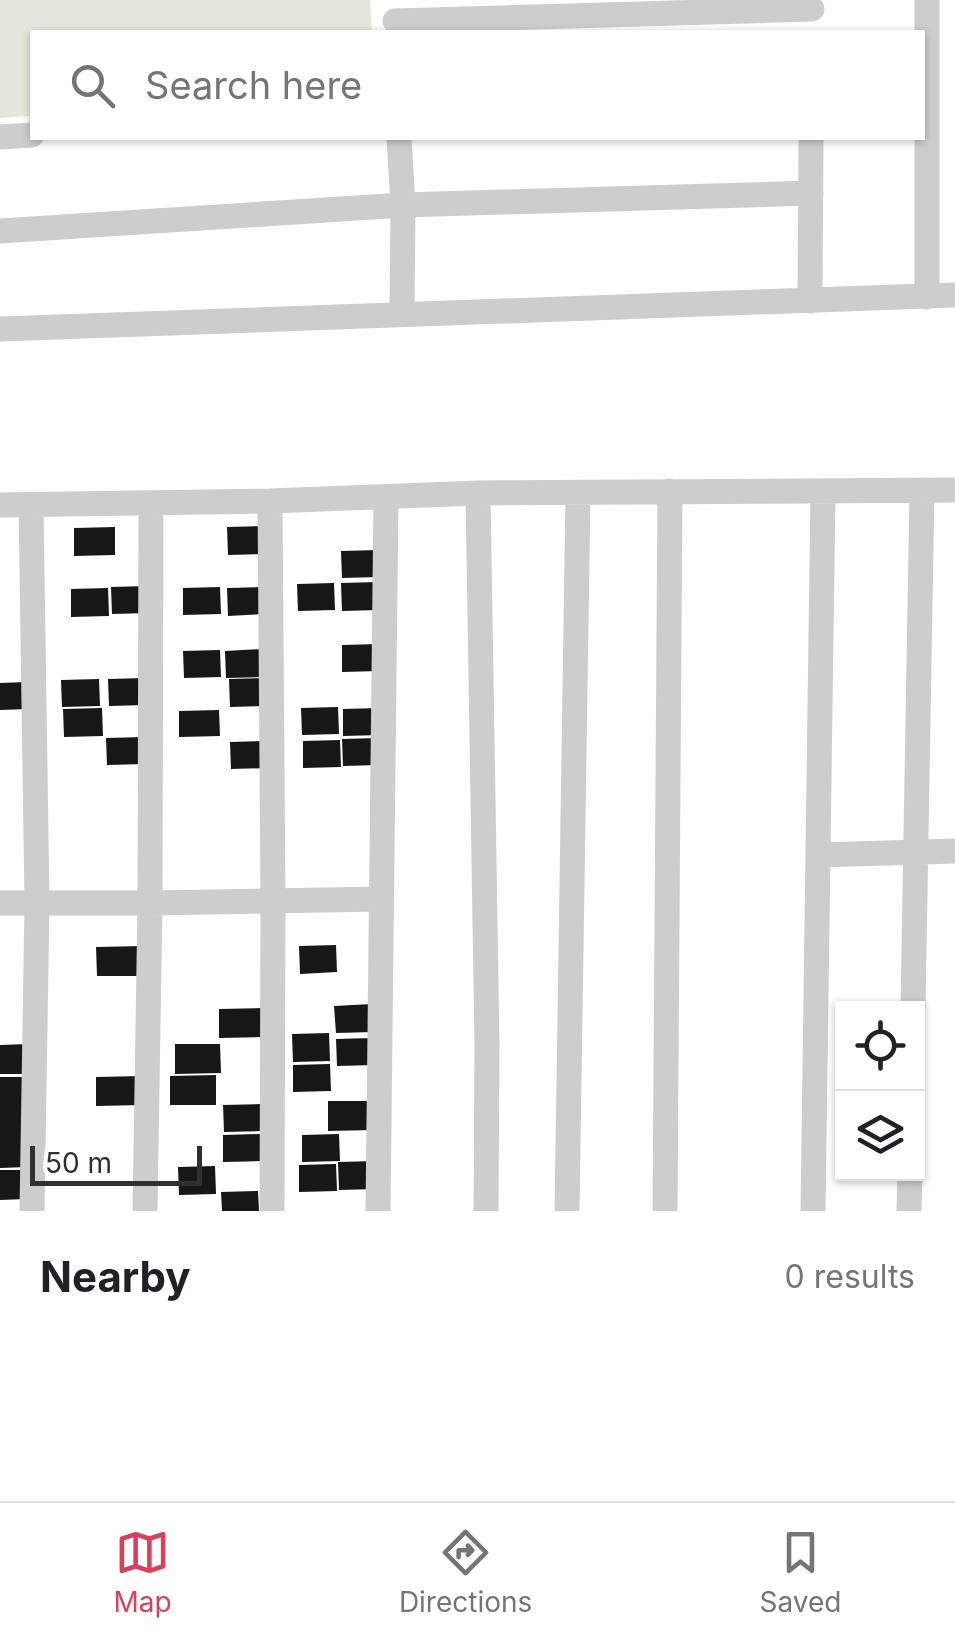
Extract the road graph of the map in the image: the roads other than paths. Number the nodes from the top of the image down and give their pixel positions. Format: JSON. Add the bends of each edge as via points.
{"nodes":[{"id":1,"x":927,"y":0,"type":"edge"},
{"id":2,"x":812,"y":14,"type":"edge"},
{"id":3,"x":394,"y":18,"type":"edge"},
{"id":4,"x":30,"y":135,"type":"edge"},
{"id":5,"x":0,"y":136,"type":"edge"},
{"id":6,"x":399,"y":140,"type":"edge"},
{"id":7,"x":811,"y":140,"type":"edge"},
{"id":8,"x":811,"y":194,"type":"junction"},
{"id":9,"x":403,"y":205,"type":"junction"},
{"id":10,"x":0,"y":232,"type":"edge"},
{"id":11,"x":955,"y":296,"type":"edge"},
{"id":12,"x":927,"y":297,"type":"junction"},
{"id":13,"x":810,"y":301,"type":"junction"},
{"id":14,"x":402,"y":314,"type":"junction"},
{"id":15,"x":0,"y":329,"type":"edge"},
{"id":16,"x":922,"y":490,"type":"junction"},
{"id":17,"x":955,"y":490,"type":"edge"},
{"id":18,"x":670,"y":491,"type":"junction"},
{"id":19,"x":823,"y":492,"type":"junction"},
{"id":20,"x":478,"y":493,"type":"junction"},
{"id":21,"x":578,"y":493,"type":"junction"},
{"id":22,"x":386,"y":497,"type":"junction"},
{"id":23,"x":270,"y":501,"type":"junction"},
{"id":24,"x":151,"y":503,"type":"junction"},
{"id":25,"x":31,"y":505,"type":"junction"},
{"id":26,"x":0,"y":506,"type":"edge"},
{"id":27,"x":955,"y":851,"type":"edge"},
{"id":28,"x":916,"y":854,"type":"junction"},
{"id":29,"x":818,"y":856,"type":"junction"},
{"id":30,"x":381,"y":899,"type":"junction"},
{"id":31,"x":273,"y":900,"type":"junction"},
{"id":32,"x":0,"y":903,"type":"edge"},
{"id":33,"x":37,"y":903,"type":"junction"},
{"id":34,"x":150,"y":903,"type":"junction"},
{"id":35,"x":913,"y":1001,"type":"edge"},
{"id":36,"x":910,"y":1181,"type":"edge"},
{"id":37,"x":32,"y":1211,"type":"edge"},
{"id":38,"x":145,"y":1211,"type":"edge"},
{"id":39,"x":272,"y":1211,"type":"edge"},
{"id":40,"x":378,"y":1211,"type":"edge"},
{"id":41,"x":486,"y":1211,"type":"edge"},
{"id":42,"x":567,"y":1211,"type":"edge"},
{"id":43,"x":665,"y":1211,"type":"edge"},
{"id":44,"x":814,"y":1211,"type":"edge"},
{"id":45,"x":909,"y":1211,"type":"edge"}],
"edges":[{"from":1,"to":12,"type":"street"},
{"from":2,"to":3,"type":"street"},
{"from":4,"to":5,"type":"street"},
{"from":6,"to":9,"type":"street"},
{"from":7,"to":8,"type":"street"},
{"from":8,"to":9,"type":"street"},
{"from":8,"to":13,"type":"street"},
{"from":9,"to":10,"type":"street"},
{"from":9,"to":14,"type":"street"},
{"from":11,"to":12,"type":"street"},
{"from":12,"to":13,"type":"street"},
{"from":13,"to":14,"type":"street"},
{"from":14,"to":15,"type":"street"},
{"from":16,"to":17,"type":"street"},
{"from":16,"to":19,"type":"street"},
{"from":16,"to":28,"type":"street"},
{"from":18,"to":19,"type":"street"},
{"from":18,"to":21,"type":"street"},
{"from":18,"to":43,"type":"street"},
{"from":19,"to":29,"type":"street"},
{"from":20,"to":21,"type":"street"},
{"from":20,"to":22,"type":"street"},
{"from":20,"to":41,"type":"street"},
{"from":21,"to":42,"type":"street"},
{"from":22,"to":23,"type":"street"},
{"from":22,"to":30,"type":"street"},
{"from":23,"to":24,"type":"street"},
{"from":23,"to":31,"type":"street"},
{"from":24,"to":25,"type":"street"},
{"from":24,"to":34,"type":"street"},
{"from":25,"to":26,"type":"street"},
{"from":25,"to":33,"type":"street"},
{"from":27,"to":28,"type":"street"},
{"from":28,"to":29,"type":"street"},
{"from":28,"to":35,"type":"street"},
{"from":29,"to":44,"type":"street"},
{"from":30,"to":31,"type":"street"},
{"from":30,"to":40,"type":"street"},
{"from":31,"to":34,"type":"street"},
{"from":31,"to":39,"type":"street"},
{"from":32,"to":33,"type":"street"},
{"from":33,"to":34,"type":"street"},
{"from":33,"to":37,"type":"street"},
{"from":34,"to":38,"type":"street"},
{"from":36,"to":45,"type":"street"}]}
